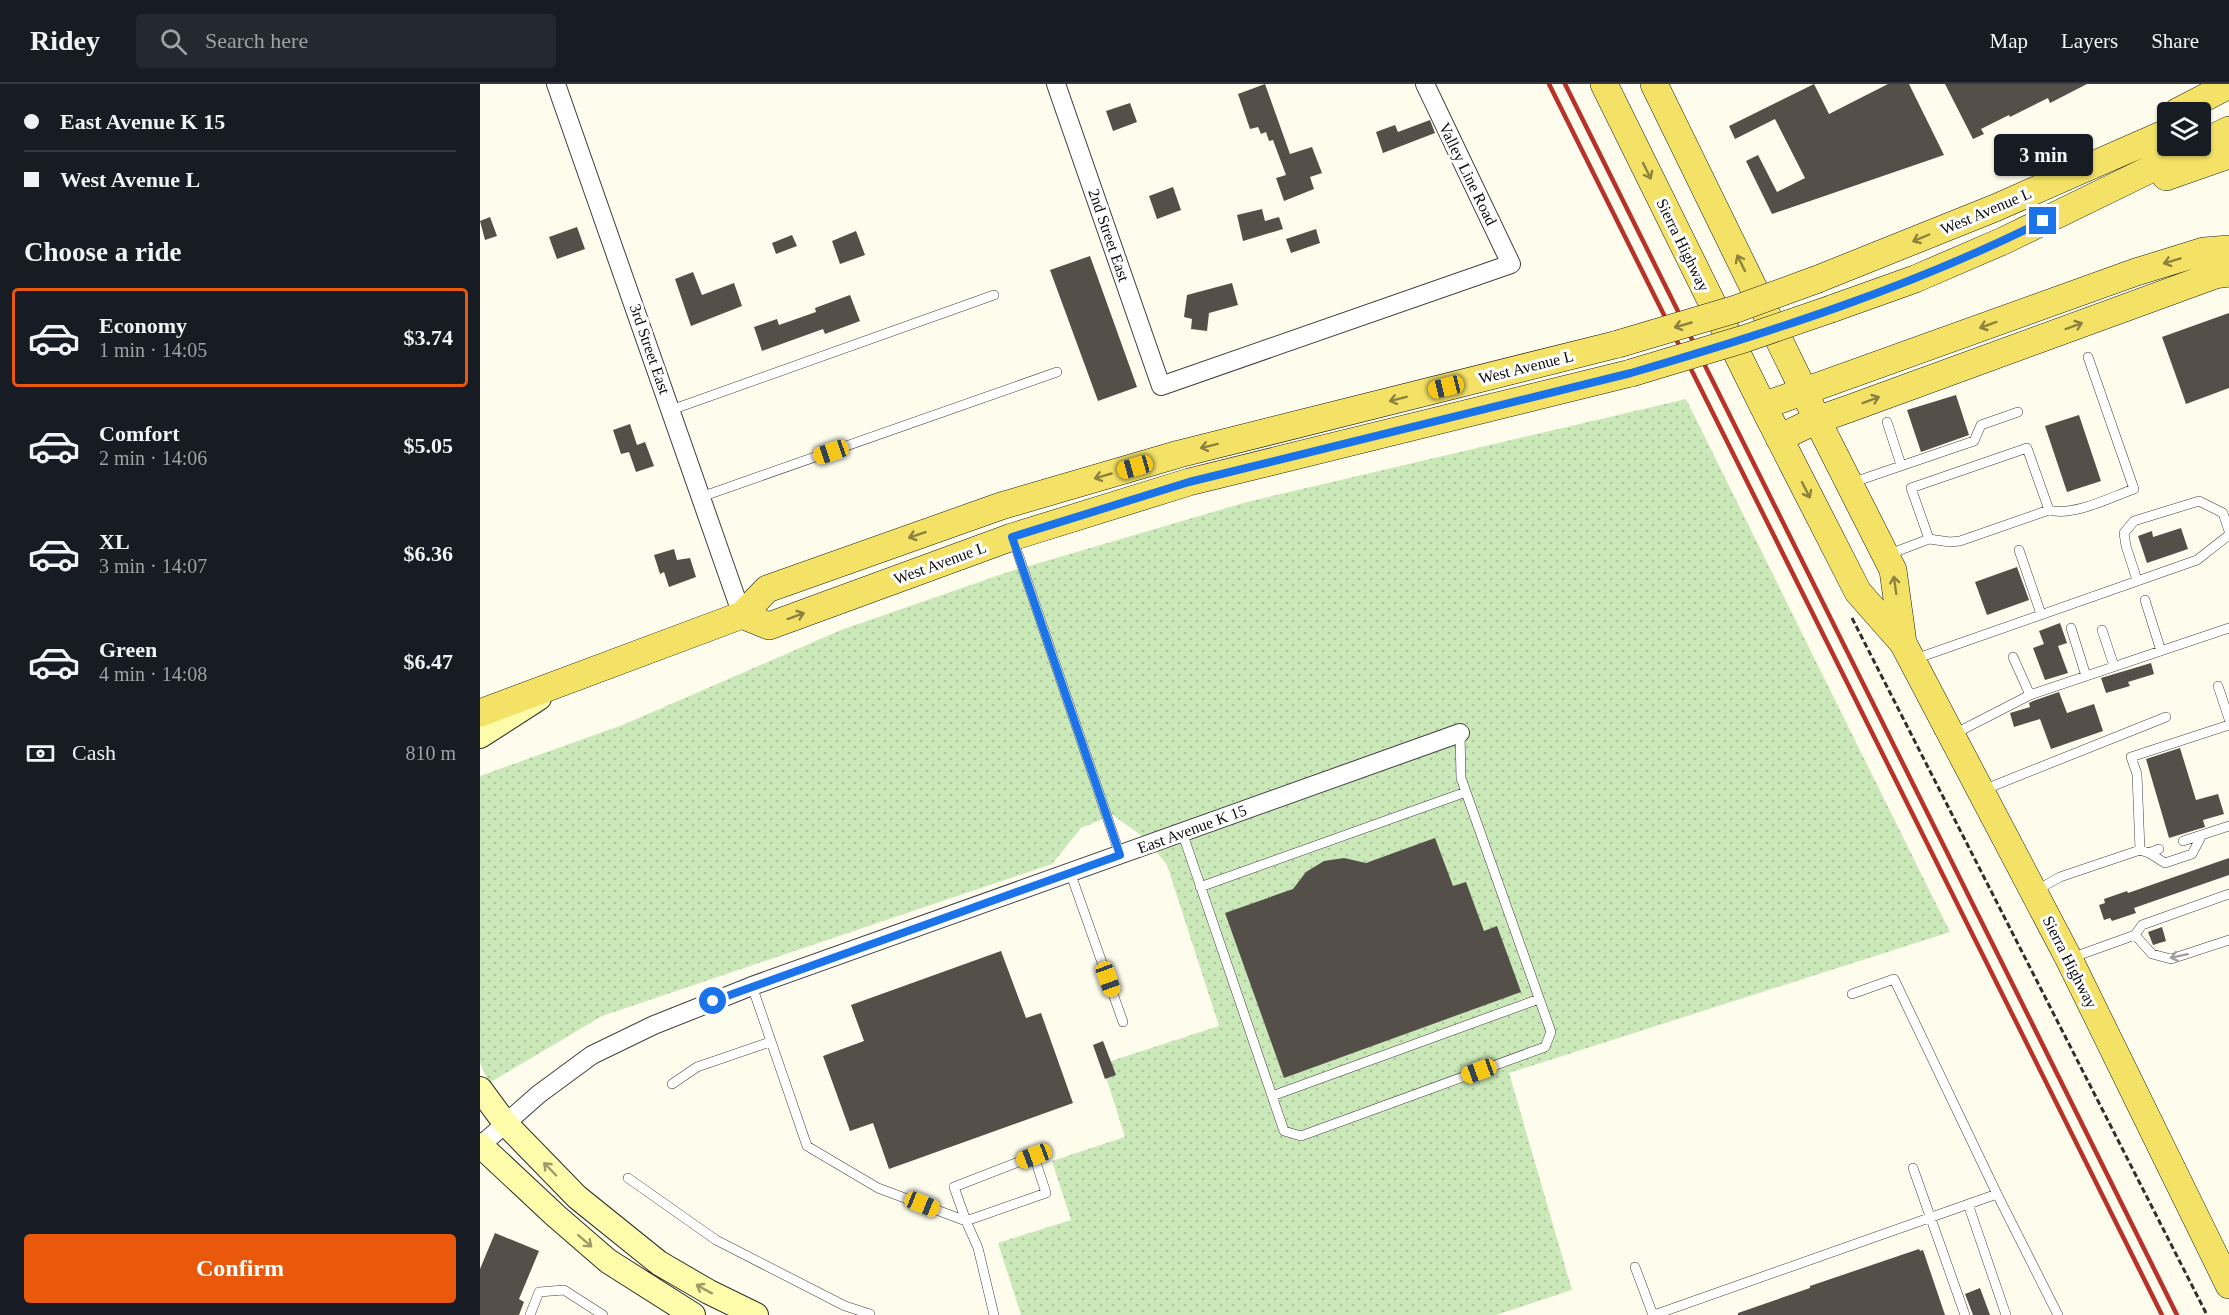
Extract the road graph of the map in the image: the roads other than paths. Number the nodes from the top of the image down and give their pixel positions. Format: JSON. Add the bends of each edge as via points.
{"nodes":[{"id":1,"x":556,"y":84,"type":"edge"},
{"id":2,"x":1056,"y":84,"type":"edge"},
{"id":3,"x":1425,"y":84,"type":"edge"},
{"id":4,"x":1604,"y":84,"type":"edge"},
{"id":5,"x":1654,"y":84,"type":"edge"},
{"id":6,"x":2229,"y":85,"type":"edge"},
{"id":7,"x":2196,"y":102,"type":"edge"},
{"id":8,"x":2229,"y":105,"type":"edge"},
{"id":9,"x":2211,"y":112,"type":"edge"},
{"id":10,"x":2157,"y":123,"type":"edge"},
{"id":11,"x":2229,"y":130,"type":"edge"},
{"id":12,"x":2157,"y":137,"type":"edge"},
{"id":13,"x":2211,"y":139,"type":"edge"},
{"id":14,"x":2229,"y":155,"type":"edge"},
{"id":15,"x":2176,"y":156,"type":"edge"},
{"id":16,"x":1995,"y":208,"type":"junction"},
{"id":17,"x":2043,"y":221,"type":"junction"},
{"id":18,"x":2229,"y":249,"type":"edge"},
{"id":19,"x":1511,"y":264,"type":"joint"},
{"id":20,"x":2229,"y":273,"type":"edge"},
{"id":21,"x":994,"y":295,"type":"dead end"},
{"id":22,"x":2088,"y":357,"type":"dead end"},
{"id":23,"x":1058,"y":372,"type":"dead end"},
{"id":24,"x":1804,"y":390,"type":"junction"},
{"id":25,"x":1763,"y":406,"type":"junction"},
{"id":26,"x":671,"y":410,"type":"junction"},
{"id":27,"x":2018,"y":412,"type":"dead end"},
{"id":28,"x":1816,"y":420,"type":"junction"},
{"id":29,"x":1887,"y":422,"type":"dead end"},
{"id":30,"x":1779,"y":438,"type":"junction"},
{"id":31,"x":1901,"y":465,"type":"junction"},
{"id":32,"x":1849,"y":484,"type":"junction"},
{"id":33,"x":701,"y":497,"type":"junction"},
{"id":34,"x":2049,"y":510,"type":"junction"},
{"id":35,"x":2229,"y":533,"type":"edge"},
{"id":36,"x":1012,"y":537,"type":"junction"},
{"id":37,"x":1929,"y":539,"type":"junction"},
{"id":38,"x":2019,"y":549,"type":"dead end"},
{"id":39,"x":1885,"y":556,"type":"junction"},
{"id":40,"x":2137,"y":580,"type":"junction"},
{"id":41,"x":2145,"y":600,"type":"dead end"},
{"id":42,"x":2041,"y":614,"type":"junction"},
{"id":43,"x":742,"y":615,"type":"junction"},
{"id":44,"x":2071,"y":627,"type":"dead end"},
{"id":45,"x":2229,"y":628,"type":"edge"},
{"id":46,"x":2102,"y":630,"type":"dead end"},
{"id":47,"x":1908,"y":651,"type":"junction"},
{"id":48,"x":2161,"y":651,"type":"junction"},
{"id":49,"x":2013,"y":657,"type":"dead end"},
{"id":50,"x":2114,"y":666,"type":"junction"},
{"id":51,"x":2086,"y":676,"type":"junction"},
{"id":52,"x":565,"y":681,"type":"junction"},
{"id":53,"x":2218,"y":686,"type":"dead end"},
{"id":54,"x":2030,"y":696,"type":"junction"},
{"id":55,"x":480,"y":713,"type":"edge"},
{"id":56,"x":2166,"y":717,"type":"dead end"},
{"id":57,"x":2229,"y":719,"type":"edge"},
{"id":58,"x":2229,"y":725,"type":"edge"},
{"id":59,"x":1460,"y":733,"type":"joint"},
{"id":60,"x":1952,"y":735,"type":"junction"},
{"id":61,"x":480,"y":736,"type":"edge"},
{"id":62,"x":1980,"y":790,"type":"junction"},
{"id":63,"x":1466,"y":792,"type":"junction"},
{"id":64,"x":2229,"y":826,"type":"edge"},
{"id":65,"x":1182,"y":832,"type":"junction"},
{"id":66,"x":2202,"y":835,"type":"junction"},
{"id":67,"x":2183,"y":842,"type":"dead end"},
{"id":68,"x":2149,"y":850,"type":"junction"},
{"id":69,"x":1120,"y":855,"type":"junction"},
{"id":70,"x":1070,"y":872,"type":"junction"},
{"id":71,"x":1200,"y":887,"type":"junction"},
{"id":72,"x":2033,"y":892,"type":"junction"},
{"id":73,"x":2229,"y":894,"type":"edge"},
{"id":74,"x":2135,"y":935,"type":"junction"},
{"id":75,"x":2229,"y":940,"type":"edge"},
{"id":76,"x":2069,"y":959,"type":"junction"},
{"id":77,"x":752,"y":986,"type":"junction"},
{"id":78,"x":1852,"y":994,"type":"dead end"},
{"id":79,"x":1539,"y":999,"type":"junction"},
{"id":80,"x":1123,"y":1022,"type":"dead end"},
{"id":81,"x":770,"y":1041,"type":"junction"},
{"id":82,"x":672,"y":1084,"type":"dead end"},
{"id":83,"x":480,"y":1089,"type":"edge"},
{"id":84,"x":1272,"y":1096,"type":"junction"},
{"id":85,"x":505,"y":1123,"type":"junction"},
{"id":86,"x":480,"y":1145,"type":"edge"},
{"id":87,"x":1913,"y":1168,"type":"dead end"},
{"id":88,"x":628,"y":1178,"type":"dead end"},
{"id":89,"x":1997,"y":1194,"type":"junction"},
{"id":90,"x":1968,"y":1204,"type":"junction"},
{"id":91,"x":1931,"y":1218,"type":"junction"},
{"id":92,"x":966,"y":1221,"type":"junction"},
{"id":93,"x":1635,"y":1267,"type":"dead end"},
{"id":94,"x":2229,"y":1285,"type":"edge"},
{"id":95,"x":870,"y":1314,"type":"edge"},
{"id":96,"x":530,"y":1315,"type":"edge"},
{"id":97,"x":603,"y":1315,"type":"edge"},
{"id":98,"x":693,"y":1315,"type":"edge"},
{"id":99,"x":756,"y":1315,"type":"edge"},
{"id":100,"x":994,"y":1315,"type":"edge"},
{"id":101,"x":1653,"y":1315,"type":"edge"},
{"id":102,"x":1965,"y":1315,"type":"edge"},
{"id":103,"x":2006,"y":1315,"type":"edge"},
{"id":104,"x":2058,"y":1315,"type":"edge"}],
"edges":[{"from":1,"to":26,"type":"street","name":"3rd Street East"},
{"from":2,"to":19,"type":"street","name":"2nd Street East","via":[[1161,386]]},
{"from":3,"to":19,"type":"street","name":"Valley Line Road"},
{"from":4,"to":25,"type":"main road","name":"Sierra Highway","one_way":true},
{"from":24,"to":5,"type":"main road","one_way":true},
{"from":6,"to":7,"type":"main road"},
{"from":8,"to":9,"type":"main road"},
{"from":10,"to":16,"type":"main road"},
{"from":11,"to":13,"type":"main road","name":"West Avenue L"},
{"from":12,"to":16,"type":"main road","name":"West Avenue L"},
{"from":14,"to":17,"type":"main road"},
{"from":15,"to":17,"type":"main road","name":"West Avenue L"},
{"from":16,"to":43,"type":"main road","name":"West Avenue L","one_way":true,"bridge":true,"via":[[1736,309],[1618,344],[1179,454],[1001,506],[767,589]]},
{"from":17,"to":36,"type":"main road","name":"West Avenue L","bridge":true,"via":[[1916,279],[1744,339],[1631,373],[1189,482]]},
{"from":18,"to":24,"type":"main road","one_way":true,"via":[[2204,251],[2136,272]]},
{"from":28,"to":20,"type":"main road","one_way":true},
{"from":21,"to":26,"type":"lane"},
{"from":22,"to":34,"type":"lane","via":[[2134,489],[2071,511]]},
{"from":23,"to":33,"type":"lane"},
{"from":24,"to":25,"type":"main road"},
{"from":24,"to":28,"type":"main road","name":"Sierra Highway"},
{"from":25,"to":30,"type":"main road","name":"Sierra Highway"},
{"from":26,"to":33,"type":"street","name":"3rd Street East"},
{"from":27,"to":31,"type":"lane","via":[[1981,425],[1974,441]]},
{"from":28,"to":30,"type":"main road"},
{"from":28,"to":32,"type":"main road","name":"Sierra Highway"},
{"from":29,"to":31,"type":"lane"},
{"from":30,"to":47,"type":"main road","name":"Sierra Highway","one_way":true,"via":[[1858,592]]},
{"from":31,"to":32,"type":"lane"},
{"from":32,"to":39,"type":"main road","name":"Sierra Highway"},
{"from":33,"to":43,"type":"street","name":"3rd Street East"},
{"from":34,"to":37,"type":"lane","via":[[1960,541]]},
{"from":34,"to":37,"type":"lane","via":[[2027,448],[1911,488]]},
{"from":35,"to":40,"type":"lane","via":[[2197,560]]},
{"from":35,"to":40,"type":"lane","via":[[2223,513],[2199,501],[2134,521],[2124,533]]},
{"from":43,"to":36,"type":"main road","name":"West Avenue L","one_way":true,"via":[[769,626]]},
{"from":36,"to":69,"type":"lane"},
{"from":37,"to":39,"type":"lane"},
{"from":38,"to":42,"type":"lane"},
{"from":47,"to":39,"type":"main road","name":"Sierra Highway","one_way":true,"via":[[1893,570]]},
{"from":40,"to":42,"type":"lane"},
{"from":41,"to":48,"type":"lane"},
{"from":42,"to":47,"type":"lane"},
{"from":43,"to":52,"type":"main road","name":"West Avenue L"},
{"from":44,"to":51,"type":"lane"},
{"from":45,"to":48,"type":"lane"},
{"from":46,"to":50,"type":"lane"},
{"from":47,"to":60,"type":"main road","name":"Sierra Highway"},
{"from":48,"to":50,"type":"lane"},
{"from":49,"to":54,"type":"lane"},
{"from":50,"to":51,"type":"lane"},
{"from":51,"to":54,"type":"lane"},
{"from":52,"to":55,"type":"main road","name":"West Avenue L"},
{"from":52,"to":61,"type":"main road"},
{"from":53,"to":57,"type":"lane"},
{"from":54,"to":60,"type":"lane"},
{"from":56,"to":62,"type":"lane"},
{"from":58,"to":68,"type":"lane","via":[[2131,757]]},
{"from":59,"to":63,"type":"lane","via":[[1461,778]]},
{"from":59,"to":65,"type":"street","name":"East Avenue K 15"},
{"from":60,"to":62,"type":"main road","name":"Sierra Highway"},
{"from":62,"to":72,"type":"main road","name":"Sierra Highway"},
{"from":63,"to":71,"type":"lane"},
{"from":63,"to":79,"type":"lane"},
{"from":64,"to":66,"type":"lane"},
{"from":65,"to":69,"type":"street","name":"East Avenue K 15"},
{"from":65,"to":71,"type":"lane"},
{"from":66,"to":67,"type":"lane"},
{"from":66,"to":68,"type":"lane","via":[[2192,854],[2165,863]]},
{"from":68,"to":72,"type":"lane","via":[[2060,877]]},
{"from":69,"to":70,"type":"street","name":"East Avenue K 15"},
{"from":70,"to":77,"type":"street","name":"East Avenue K 15"},
{"from":70,"to":80,"type":"lane"},
{"from":71,"to":84,"type":"lane"},
{"from":72,"to":76,"type":"main road","name":"Sierra Highway"},
{"from":73,"to":74,"type":"lane","via":[[2142,925]]},
{"from":75,"to":74,"type":"lane","one_way":true,"via":[[2171,959],[2152,954]]},
{"from":74,"to":76,"type":"lane"},
{"from":76,"to":94,"type":"main road","name":"Sierra Highway"},
{"from":77,"to":81,"type":"lane"},
{"from":77,"to":85,"type":"street","name":"East Avenue K 15","via":[[592,1055]]},
{"from":78,"to":89,"type":"lane","via":[[1894,979]]},
{"from":79,"to":84,"type":"lane"},
{"from":79,"to":84,"type":"lane","via":[[1551,1032],[1545,1047],[1301,1136],[1284,1131]]},
{"from":81,"to":82,"type":"lane","via":[[697,1067]]},
{"from":81,"to":92,"type":"lane","via":[[807,1146],[878,1188]]},
{"from":83,"to":85,"type":"main road"},
{"from":85,"to":86,"type":"street","name":"East Avenue K 15"},
{"from":99,"to":85,"type":"main road","one_way":true,"via":[[659,1263],[577,1197]]},
{"from":86,"to":98,"type":"main road","one_way":true,"via":[[608,1261]]},
{"from":87,"to":91,"type":"lane"},
{"from":88,"to":95,"type":"lane","via":[[716,1240],[845,1306]]},
{"from":89,"to":90,"type":"lane"},
{"from":89,"to":104,"type":"lane"},
{"from":90,"to":91,"type":"lane"},
{"from":90,"to":103,"type":"lane"},
{"from":91,"to":101,"type":"lane"},
{"from":91,"to":102,"type":"lane"},
{"from":92,"to":92,"type":"lane","via":[[1046,1193],[1034,1156],[954,1187]]},
{"from":92,"to":100,"type":"lane","via":[[978,1248]]},
{"from":93,"to":101,"type":"lane"},
{"from":96,"to":97,"type":"lane","via":[[539,1292],[564,1290]]}]}
